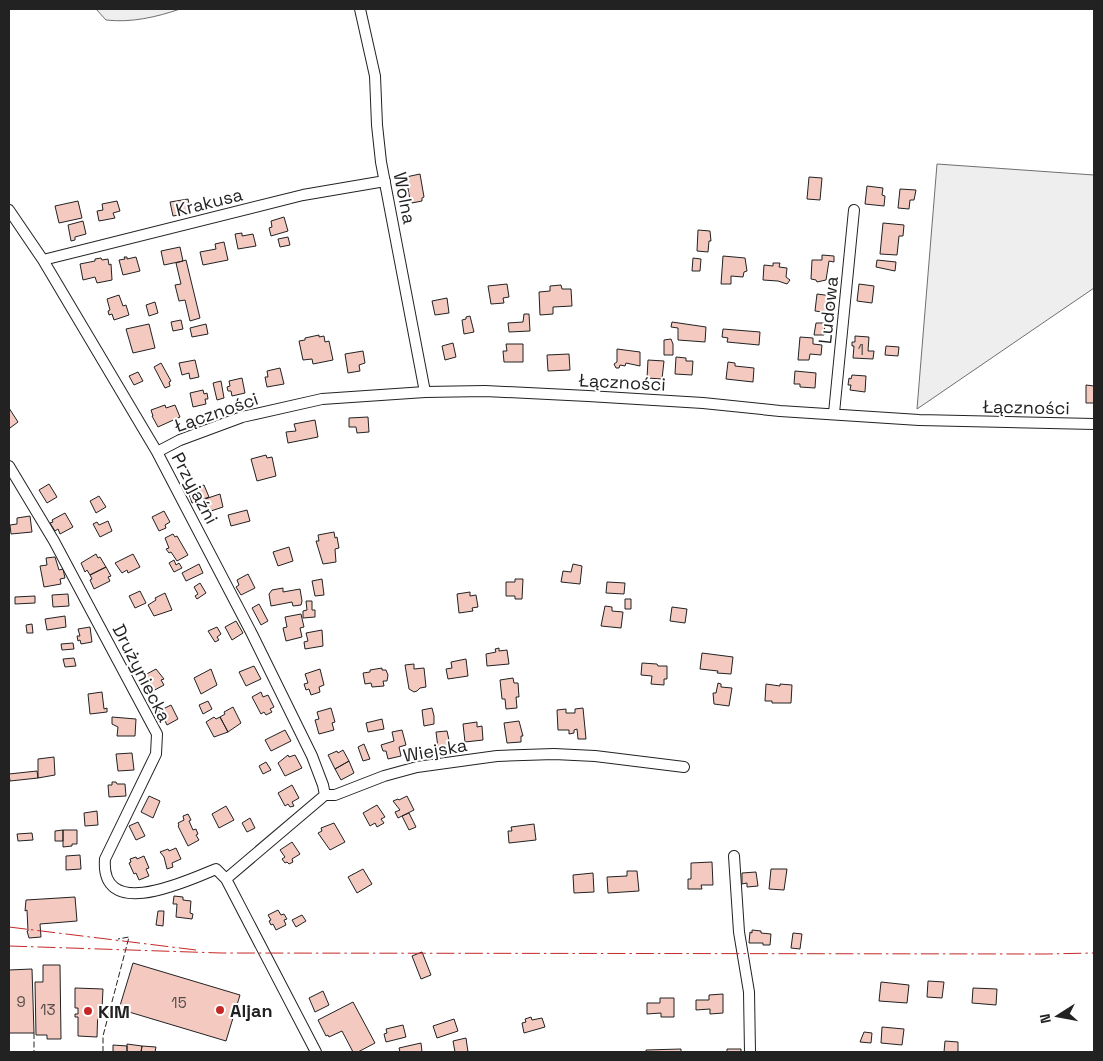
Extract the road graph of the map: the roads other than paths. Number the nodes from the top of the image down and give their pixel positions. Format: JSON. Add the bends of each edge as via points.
{"nodes":[{"id":1,"x":360,"y":9,"type":"edge"},
{"id":2,"x":385,"y":181,"type":"junction"},
{"id":3,"x":9,"y":210,"type":"edge"},
{"id":4,"x":854,"y":210,"type":"dead end"},
{"id":5,"x":43,"y":260,"type":"junction"},
{"id":6,"x":425,"y":392,"type":"junction"},
{"id":7,"x":834,"y":414,"type":"junction"},
{"id":8,"x":1094,"y":424,"type":"edge"},
{"id":9,"x":157,"y":452,"type":"junction"},
{"id":10,"x":9,"y":466,"type":"edge"},
{"id":11,"x":684,"y":767,"type":"dead end"},
{"id":12,"x":325,"y":795,"type":"junction"},
{"id":13,"x":734,"y":856,"type":"dead end"},
{"id":14,"x":226,"y":879,"type":"junction"},
{"id":15,"x":316,"y":1052,"type":"edge"},
{"id":16,"x":750,"y":1052,"type":"edge"}],
"edges":[{"from":1,"to":2,"type":"street","name":"Wolna","via":[[375,76],[378,143]]},
{"from":2,"to":5,"type":"street","name":"Krakusa","via":[[303,195]]},
{"from":2,"to":6,"type":"street","name":"Wolna"},
{"from":3,"to":5,"type":"street","name":"Przyjaźni"},
{"from":4,"to":7,"type":"street","name":"Ludowa"},
{"from":5,"to":9,"type":"street","name":"Przyjaźni"},
{"from":6,"to":7,"type":"street","name":"Łączności","via":[[588,396]]},
{"from":6,"to":9,"type":"street","name":"Łączności","via":[[322,399],[242,417]]},
{"from":7,"to":8,"type":"street","name":"Łączności","via":[[919,420]]},
{"from":9,"to":12,"type":"street","name":"Przyjaźni","via":[[312,756]]},
{"from":10,"to":14,"type":"street","name":"Drużyniecka","via":[[54,541],[157,734],[156,754],[105,859],[104,872],[115,889],[122,893],[149,893],[216,869]]},
{"from":11,"to":12,"type":"street","name":"Wiejska","via":[[595,756],[496,756],[417,767],[335,795]]},
{"from":12,"to":14,"type":"street","name":"Wiejska"},
{"from":13,"to":16,"type":"street","via":[[739,932],[749,992]]},
{"from":14,"to":15,"type":"street"}]}
